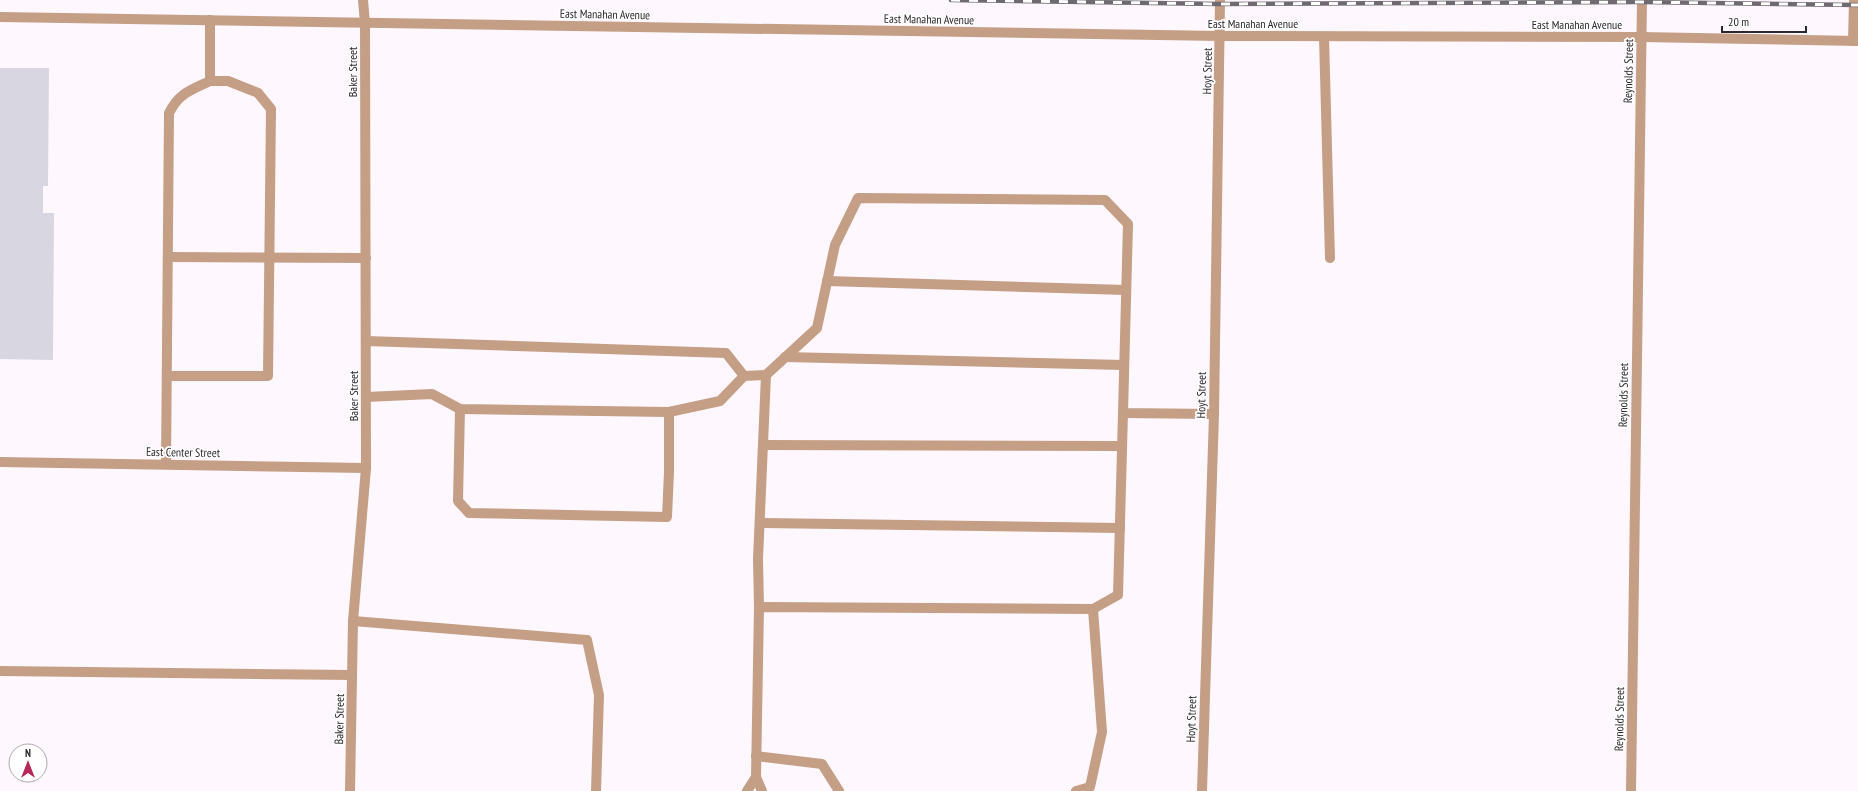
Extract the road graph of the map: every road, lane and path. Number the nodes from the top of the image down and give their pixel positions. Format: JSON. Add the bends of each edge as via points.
{"nodes":[{"id":1,"x":363,"y":0,"type":"edge"},
{"id":2,"x":1220,"y":0,"type":"edge"},
{"id":3,"x":1642,"y":0,"type":"edge"},
{"id":4,"x":1854,"y":0,"type":"edge"},
{"id":5,"x":0,"y":17,"type":"edge"},
{"id":6,"x":210,"y":20,"type":"junction"},
{"id":7,"x":365,"y":23,"type":"junction"},
{"id":8,"x":1221,"y":36,"type":"junction"},
{"id":9,"x":1324,"y":37,"type":"junction"},
{"id":10,"x":1641,"y":37,"type":"junction"},
{"id":11,"x":1856,"y":41,"type":"edge"},
{"id":12,"x":210,"y":81,"type":"junction"},
{"id":13,"x":168,"y":257,"type":"junction"},
{"id":14,"x":269,"y":258,"type":"junction"},
{"id":15,"x":366,"y":258,"type":"junction"},
{"id":16,"x":1330,"y":258,"type":"dead end"},
{"id":17,"x":827,"y":281,"type":"junction"},
{"id":18,"x":1126,"y":290,"type":"junction"},
{"id":19,"x":366,"y":341,"type":"junction"},
{"id":20,"x":785,"y":357,"type":"junction"},
{"id":21,"x":1124,"y":365,"type":"junction"},
{"id":22,"x":766,"y":375,"type":"junction"},
{"id":23,"x":167,"y":376,"type":"junction"},
{"id":24,"x":744,"y":376,"type":"junction"},
{"id":25,"x":366,"y":397,"type":"junction"},
{"id":26,"x":460,"y":409,"type":"junction"},
{"id":27,"x":669,"y":412,"type":"junction"},
{"id":28,"x":1123,"y":413,"type":"junction"},
{"id":29,"x":1214,"y":414,"type":"junction"},
{"id":30,"x":763,"y":445,"type":"junction"},
{"id":31,"x":1122,"y":446,"type":"junction"},
{"id":32,"x":0,"y":462,"type":"edge"},
{"id":33,"x":166,"y":464,"type":"junction"},
{"id":34,"x":366,"y":468,"type":"junction"},
{"id":35,"x":760,"y":523,"type":"junction"},
{"id":36,"x":1120,"y":528,"type":"junction"},
{"id":37,"x":759,"y":607,"type":"junction"},
{"id":38,"x":1093,"y":610,"type":"junction"},
{"id":39,"x":353,"y":621,"type":"junction"},
{"id":40,"x":0,"y":671,"type":"edge"},
{"id":41,"x":352,"y":674,"type":"junction"},
{"id":42,"x":756,"y":756,"type":"junction"},
{"id":43,"x":756,"y":777,"type":"junction"},
{"id":44,"x":350,"y":791,"type":"edge"},
{"id":45,"x":596,"y":791,"type":"edge"},
{"id":46,"x":747,"y":791,"type":"edge"},
{"id":47,"x":762,"y":791,"type":"edge"},
{"id":48,"x":839,"y":791,"type":"edge"},
{"id":49,"x":1076,"y":791,"type":"edge"},
{"id":50,"x":1202,"y":791,"type":"edge"},
{"id":51,"x":1631,"y":791,"type":"edge"}],
"edges":[{"from":1,"to":7,"type":"street","name":"Baker Street"},
{"from":2,"to":8,"type":"street","name":"Hoyt Street"},
{"from":3,"to":10,"type":"street","name":"Reynolds Street"},
{"from":4,"to":11,"type":"street"},
{"from":5,"to":6,"type":"street","name":"East Manahan Avenue"},
{"from":6,"to":7,"type":"street","name":"East Manahan Avenue"},
{"from":6,"to":12,"type":"street"},
{"from":7,"to":8,"type":"street","name":"East Manahan Avenue"},
{"from":7,"to":15,"type":"street","name":"Baker Street"},
{"from":8,"to":9,"type":"street","name":"East Manahan Avenue"},
{"from":8,"to":29,"type":"street","name":"Hoyt Street"},
{"from":9,"to":10,"type":"street","name":"East Manahan Avenue"},
{"from":9,"to":16,"type":"street"},
{"from":10,"to":11,"type":"street","name":"East Manahan Avenue"},
{"from":10,"to":51,"type":"street","name":"Reynolds Street"},
{"from":12,"to":13,"type":"street","via":[[176,99],[170,112]]},
{"from":12,"to":14,"type":"street","via":[[228,81],[258,93],[271,109]]},
{"from":13,"to":14,"type":"street"},
{"from":13,"to":23,"type":"street"},
{"from":14,"to":15,"type":"street"},
{"from":14,"to":23,"type":"street","via":[[268,376]]},
{"from":15,"to":19,"type":"street","name":"Baker Street"},
{"from":17,"to":18,"type":"street"},
{"from":17,"to":18,"type":"street","via":[[835,245],[858,198],[1105,200],[1128,224]]},
{"from":17,"to":20,"type":"street","via":[[817,328]]},
{"from":18,"to":21,"type":"street"},
{"from":19,"to":24,"type":"street","via":[[726,353]]},
{"from":19,"to":25,"type":"street","name":"Baker Street"},
{"from":20,"to":21,"type":"street"},
{"from":20,"to":22,"type":"street"},
{"from":21,"to":28,"type":"street"},
{"from":22,"to":24,"type":"street"},
{"from":22,"to":30,"type":"street"},
{"from":23,"to":33,"type":"street"},
{"from":24,"to":27,"type":"street","via":[[720,401]]},
{"from":25,"to":26,"type":"street","via":[[432,394]]},
{"from":25,"to":34,"type":"street","name":"Baker Street"},
{"from":26,"to":27,"type":"street"},
{"from":26,"to":27,"type":"street","via":[[458,501],[469,513],[666,517]]},
{"from":28,"to":29,"type":"street"},
{"from":28,"to":31,"type":"street"},
{"from":29,"to":50,"type":"street","name":"Hoyt Street"},
{"from":30,"to":31,"type":"street"},
{"from":30,"to":35,"type":"street"},
{"from":31,"to":36,"type":"street"},
{"from":32,"to":33,"type":"street","name":"East Center Street"},
{"from":33,"to":34,"type":"street","name":"East Center Street"},
{"from":34,"to":39,"type":"street","name":"Baker Street"},
{"from":35,"to":36,"type":"street"},
{"from":35,"to":37,"type":"street"},
{"from":36,"to":38,"type":"street","via":[[1118,595]]},
{"from":37,"to":38,"type":"street"},
{"from":37,"to":42,"type":"street"},
{"from":38,"to":49,"type":"street","via":[[1102,732],[1090,787]]},
{"from":39,"to":41,"type":"street","name":"Baker Street"},
{"from":39,"to":45,"type":"street","via":[[587,640],[599,695]]},
{"from":40,"to":41,"type":"street"},
{"from":41,"to":44,"type":"street","name":"Baker Street"},
{"from":42,"to":43,"type":"street"},
{"from":42,"to":48,"type":"street","via":[[822,764]]},
{"from":43,"to":46,"type":"street"},
{"from":43,"to":47,"type":"street"}]}
